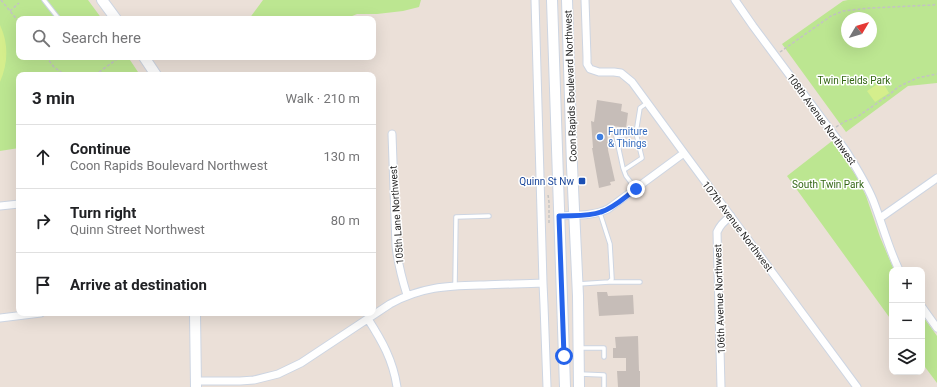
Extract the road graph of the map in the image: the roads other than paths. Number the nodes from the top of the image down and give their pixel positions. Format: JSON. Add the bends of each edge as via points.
{"nodes":[{"id":1,"x":44,"y":0,"type":"edge"},
{"id":2,"x":102,"y":0,"type":"edge"},
{"id":3,"x":535,"y":0,"type":"edge"},
{"id":4,"x":552,"y":0,"type":"edge"},
{"id":5,"x":567,"y":0,"type":"edge"},
{"id":6,"x":585,"y":0,"type":"edge"},
{"id":7,"x":735,"y":0,"type":"edge"},
{"id":8,"x":57,"y":16,"type":"edge"},
{"id":9,"x":114,"y":16,"type":"edge"},
{"id":10,"x":146,"y":60,"type":"edge"},
{"id":11,"x":154,"y":72,"type":"edge"},
{"id":12,"x":614,"y":72,"type":"joint"},
{"id":13,"x":648,"y":103,"type":"junction"},
{"id":14,"x":636,"y":132,"type":"junction"},
{"id":15,"x":392,"y":134,"type":"dead end"},
{"id":16,"x":684,"y":153,"type":"junction"},
{"id":17,"x":624,"y":170,"type":"junction"},
{"id":18,"x":937,"y":178,"type":"edge"},
{"id":19,"x":636,"y":189,"type":"junction"},
{"id":20,"x":16,"y":204,"type":"edge"},
{"id":21,"x":0,"y":206,"type":"edge"},
{"id":22,"x":600,"y":213,"type":"junction"},
{"id":23,"x":574,"y":215,"type":"junction"},
{"id":24,"x":489,"y":216,"type":"dead end"},
{"id":25,"x":559,"y":216,"type":"junction"},
{"id":26,"x":731,"y":216,"type":"junction"},
{"id":27,"x":880,"y":218,"type":"junction"},
{"id":28,"x":898,"y":267,"type":"edge"},
{"id":29,"x":609,"y":282,"type":"junction"},
{"id":30,"x":640,"y":282,"type":"dead end"},
{"id":31,"x":543,"y":283,"type":"junction"},
{"id":32,"x":578,"y":284,"type":"junction"},
{"id":33,"x":455,"y":286,"type":"junction"},
{"id":34,"x":408,"y":295,"type":"junction"},
{"id":35,"x":925,"y":311,"type":"edge"},
{"id":36,"x":376,"y":314,"type":"edge"},
{"id":37,"x":16,"y":316,"type":"edge"},
{"id":38,"x":195,"y":316,"type":"edge"},
{"id":39,"x":372,"y":316,"type":"edge"},
{"id":40,"x":0,"y":318,"type":"edge"},
{"id":41,"x":368,"y":319,"type":"junction"},
{"id":42,"x":936,"y":325,"type":"edge"},
{"id":43,"x":579,"y":348,"type":"junction"},
{"id":44,"x":604,"y":357,"type":"dead end"},
{"id":45,"x":579,"y":374,"type":"junction"},
{"id":46,"x":196,"y":384,"type":"edge"},
{"id":47,"x":397,"y":387,"type":"edge"},
{"id":48,"x":546,"y":387,"type":"edge"},
{"id":49,"x":565,"y":387,"type":"edge"},
{"id":50,"x":579,"y":387,"type":"edge"},
{"id":51,"x":604,"y":387,"type":"edge"},
{"id":52,"x":721,"y":387,"type":"edge"},
{"id":53,"x":857,"y":387,"type":"edge"}],
"edges":[{"from":1,"to":8,"type":"lane"},
{"from":2,"to":9,"type":"main road"},
{"from":3,"to":31,"type":"street"},
{"from":4,"to":25,"type":"main road","name":"Coon Rapids Boulevard Northwest"},
{"from":5,"to":23,"type":"main road","name":"Coon Rapids Boulevard Northwest"},
{"from":6,"to":12,"type":"street","name":"Coon Rapids Boulevard Northwest","via":[[590,69]]},
{"from":7,"to":27,"type":"street","name":"108th Avenue Northwest","via":[[846,151],[861,175]]},
{"from":10,"to":11,"type":"main road"},
{"from":12,"to":13,"type":"street","name":"107th Avenue Northwest","via":[[621,73],[632,82]]},
{"from":13,"to":14,"type":"lane","via":[[640,108]]},
{"from":13,"to":16,"type":"street","name":"107th Avenue Northwest"},
{"from":14,"to":17,"type":"lane","via":[[642,158]]},
{"from":14,"to":17,"type":"lane","via":[[616,136]]},
{"from":15,"to":34,"type":"street","name":"105th Lane Northwest","via":[[396,246]]},
{"from":16,"to":19,"type":"street"},
{"from":16,"to":26,"type":"street","name":"107th Avenue Northwest"},
{"from":17,"to":19,"type":"lane"},
{"from":18,"to":27,"type":"street"},
{"from":19,"to":22,"type":"street"},
{"from":20,"to":21,"type":"street"},
{"from":22,"to":23,"type":"street"},
{"from":22,"to":29,"type":"lane","via":[[610,244],[612,279]]},
{"from":23,"to":25,"type":"street"},
{"from":23,"to":32,"type":"main road","name":"Coon Rapids Boulevard Northwest"},
{"from":24,"to":33,"type":"lane","via":[[456,217]]},
{"from":25,"to":49,"type":"main road","name":"Coon Rapids Boulevard Northwest"},
{"from":26,"to":52,"type":"street","name":"106th Avenue Northwest","via":[[722,223],[717,232]]},
{"from":26,"to":53,"type":"street","name":"107th Avenue Northwest"},
{"from":27,"to":28,"type":"street","name":"108th Avenue Northwest"},
{"from":29,"to":30,"type":"lane"},
{"from":29,"to":32,"type":"lane"},
{"from":31,"to":33,"type":"street"},
{"from":31,"to":48,"type":"street"},
{"from":32,"to":43,"type":"main road","name":"Coon Rapids Boulevard Northwest"},
{"from":33,"to":34,"type":"street","via":[[432,288]]},
{"from":34,"to":36,"type":"street"},
{"from":35,"to":42,"type":"street"},
{"from":37,"to":40,"type":"street"},
{"from":38,"to":46,"type":"main road"},
{"from":39,"to":41,"type":"street"},
{"from":41,"to":46,"type":"street","via":[[301,363],[278,374],[254,380]]},
{"from":41,"to":47,"type":"street","via":[[389,355]]},
{"from":43,"to":44,"type":"lane","via":[[604,348]]},
{"from":43,"to":45,"type":"main road","name":"Coon Rapids Boulevard Northwest"},
{"from":45,"to":50,"type":"main road","name":"Coon Rapids Boulevard Northwest"},
{"from":45,"to":51,"type":"lane","via":[[604,375]]}]}
